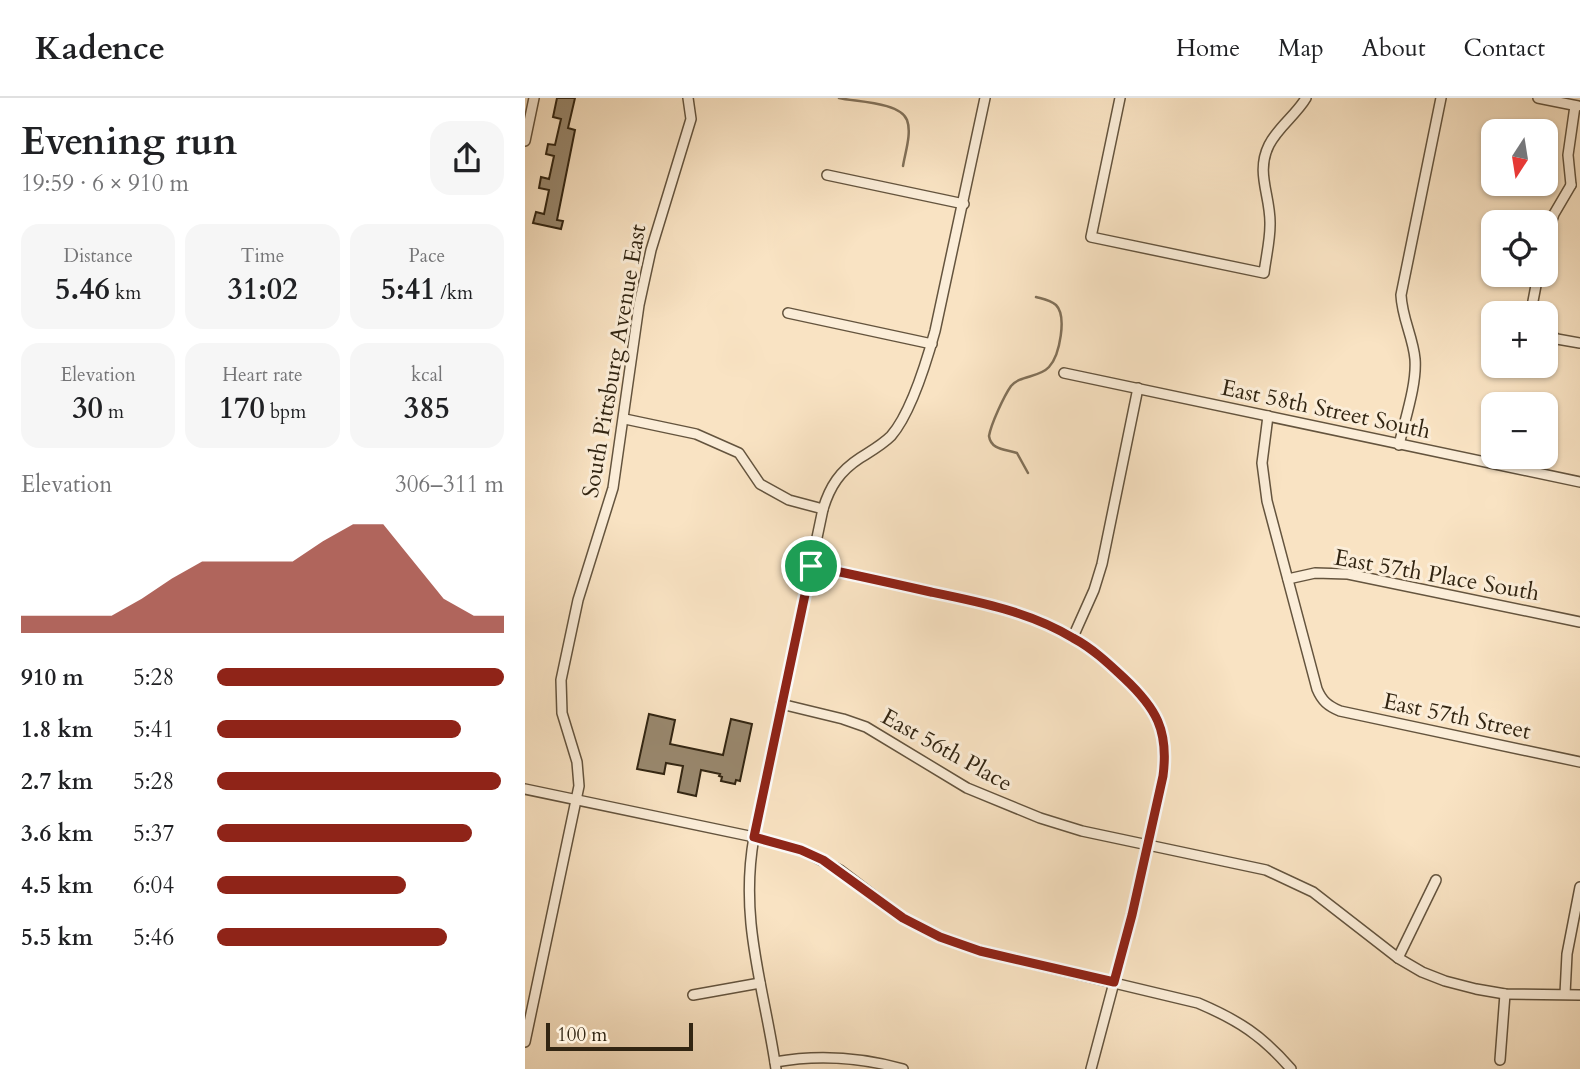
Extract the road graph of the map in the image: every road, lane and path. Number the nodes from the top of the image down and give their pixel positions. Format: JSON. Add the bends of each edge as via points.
{"nodes":[{"id":1,"x":534,"y":98,"type":"edge"},
{"id":2,"x":688,"y":98,"type":"edge"},
{"id":3,"x":985,"y":98,"type":"edge"},
{"id":4,"x":1120,"y":98,"type":"edge"},
{"id":5,"x":1306,"y":98,"type":"edge"},
{"id":6,"x":1441,"y":98,"type":"edge"},
{"id":7,"x":1538,"y":98,"type":"edge"},
{"id":8,"x":1577,"y":106,"type":"edge"},
{"id":9,"x":525,"y":141,"type":"edge"},
{"id":10,"x":827,"y":175,"type":"dead end"},
{"id":11,"x":1576,"y":186,"type":"edge"},
{"id":12,"x":964,"y":204,"type":"junction"},
{"id":13,"x":1557,"y":210,"type":"edge"},
{"id":14,"x":788,"y":313,"type":"dead end"},
{"id":15,"x":1558,"y":339,"type":"edge"},
{"id":16,"x":1580,"y":343,"type":"edge"},
{"id":17,"x":932,"y":344,"type":"junction"},
{"id":18,"x":1064,"y":373,"type":"dead end"},
{"id":19,"x":1138,"y":388,"type":"junction"},
{"id":20,"x":1268,"y":416,"type":"junction"},
{"id":21,"x":625,"y":419,"type":"junction"},
{"id":22,"x":1399,"y":444,"type":"junction"},
{"id":23,"x":1580,"y":482,"type":"edge"},
{"id":24,"x":823,"y":509,"type":"junction"},
{"id":25,"x":811,"y":566,"type":"junction"},
{"id":26,"x":1288,"y":579,"type":"junction"},
{"id":27,"x":1580,"y":622,"type":"edge"},
{"id":28,"x":1073,"y":638,"type":"junction"},
{"id":29,"x":782,"y":704,"type":"junction"},
{"id":30,"x":1580,"y":762,"type":"edge"},
{"id":31,"x":525,"y":789,"type":"edge"},
{"id":32,"x":577,"y":800,"type":"junction"},
{"id":33,"x":754,"y":837,"type":"junction"},
{"id":34,"x":1146,"y":844,"type":"junction"},
{"id":35,"x":1436,"y":880,"type":"dead end"},
{"id":36,"x":1580,"y":887,"type":"edge"},
{"id":37,"x":1398,"y":958,"type":"junction"},
{"id":38,"x":1114,"y":982,"type":"junction"},
{"id":39,"x":760,"y":983,"type":"junction"},
{"id":40,"x":1505,"y":994,"type":"junction"},
{"id":41,"x":1565,"y":994,"type":"junction"},
{"id":42,"x":694,"y":995,"type":"dead end"},
{"id":43,"x":1580,"y":995,"type":"edge"},
{"id":44,"x":525,"y":1042,"type":"edge"},
{"id":45,"x":1500,"y":1060,"type":"dead end"},
{"id":46,"x":776,"y":1066,"type":"edge"},
{"id":47,"x":903,"y":1069,"type":"edge"},
{"id":48,"x":1091,"y":1069,"type":"edge"},
{"id":49,"x":1291,"y":1069,"type":"edge"}],
"edges":[{"from":1,"to":9,"type":"street"},
{"from":2,"to":21,"type":"street","name":"South Pittsburg Avenue East","via":[[691,119],[650,250],[639,305]]},
{"from":3,"to":12,"type":"street"},
{"from":4,"to":5,"type":"street","via":[[1091,237],[1264,273],[1270,223],[1263,185],[1265,153]]},
{"from":6,"to":22,"type":"street","via":[[1401,295],[1415,374]]},
{"from":7,"to":8,"type":"street"},
{"from":8,"to":11,"type":"street","via":[[1568,155]]},
{"from":10,"to":12,"type":"street"},
{"from":11,"to":13,"type":"street"},
{"from":12,"to":17,"type":"street"},
{"from":14,"to":17,"type":"street"},
{"from":15,"to":16,"type":"street"},
{"from":17,"to":24,"type":"street","via":[[901,421],[876,449],[832,483]]},
{"from":18,"to":19,"type":"street","name":"East 58th Street South"},
{"from":19,"to":20,"type":"street","name":"East 58th Street South"},
{"from":19,"to":28,"type":"street","via":[[1102,564]]},
{"from":20,"to":22,"type":"street","name":"East 58th Street South"},
{"from":20,"to":26,"type":"street","via":[[1263,479]]},
{"from":21,"to":24,"type":"street","via":[[696,434],[739,453],[760,484],[789,500]]},
{"from":21,"to":32,"type":"street","name":"South Pittsburg Avenue East","via":[[613,488],[578,600],[561,680],[562,713],[579,772]]},
{"from":22,"to":23,"type":"street","name":"East 58th Street South"},
{"from":24,"to":25,"type":"street"},
{"from":25,"to":28,"type":"street","via":[[1005,609]]},
{"from":25,"to":29,"type":"street"},
{"from":26,"to":27,"type":"street","name":"East 57th Place South","via":[[1315,573],[1347,574]]},
{"from":26,"to":30,"type":"street","name":"East 57th Street","via":[[1317,689],[1327,704],[1340,711]]},
{"from":28,"to":34,"type":"street","via":[[1141,694],[1163,730],[1163,776]]},
{"from":29,"to":33,"type":"street"},
{"from":29,"to":34,"type":"street","name":"East 56th Place","via":[[866,727],[1002,804],[1082,831]]},
{"from":31,"to":32,"type":"street"},
{"from":32,"to":33,"type":"street"},
{"from":32,"to":44,"type":"street","name":"South Pittsburg Avenue East"},
{"from":33,"to":38,"type":"street","via":[[823,860],[903,918],[940,937],[980,951]]},
{"from":33,"to":39,"type":"street","via":[[747,893]]},
{"from":34,"to":37,"type":"street","name":"East 56th Place","via":[[1241,863],[1289,879],[1313,892]]},
{"from":34,"to":38,"type":"street"},
{"from":35,"to":37,"type":"street"},
{"from":36,"to":41,"type":"street","via":[[1567,954]]},
{"from":37,"to":40,"type":"street","name":"East 56th Place","via":[[1445,981]]},
{"from":38,"to":48,"type":"street"},
{"from":38,"to":49,"type":"street","via":[[1166,993],[1225,1014],[1275,1049]]},
{"from":39,"to":42,"type":"street"},
{"from":39,"to":46,"type":"street"},
{"from":40,"to":41,"type":"street","name":"East 56th Place"},
{"from":40,"to":45,"type":"street"},
{"from":41,"to":43,"type":"street","name":"East 56th Place"},
{"from":46,"to":47,"type":"street","via":[[796,1058],[851,1058]]}]}
